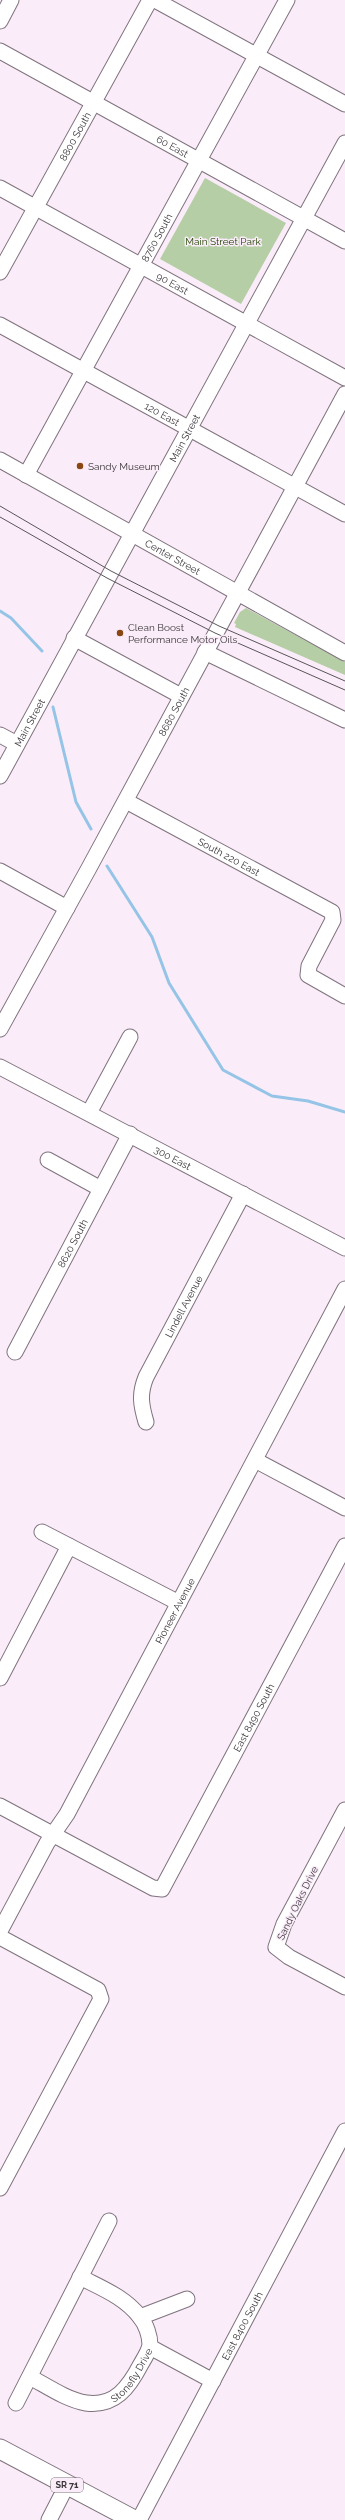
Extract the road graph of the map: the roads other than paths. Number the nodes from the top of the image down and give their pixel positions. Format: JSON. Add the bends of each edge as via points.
{"nodes":[{"id":1,"x":11,"y":0,"type":"edge"},
{"id":2,"x":150,"y":0,"type":"edge"},
{"id":3,"x":155,"y":0,"type":"edge"},
{"id":4,"x":287,"y":0,"type":"edge"},
{"id":5,"x":0,"y":21,"type":"edge"},
{"id":6,"x":0,"y":51,"type":"edge"},
{"id":7,"x":257,"y":56,"type":"junction"},
{"id":8,"x":93,"y":102,"type":"junction"},
{"id":9,"x":345,"y":104,"type":"edge"},
{"id":10,"x":345,"y":143,"type":"edge"},
{"id":11,"x":199,"y":161,"type":"junction"},
{"id":12,"x":0,"y":188,"type":"edge"},
{"id":13,"x":36,"y":207,"type":"junction"},
{"id":14,"x":304,"y":219,"type":"junction"},
{"id":15,"x":345,"y":241,"type":"edge"},
{"id":16,"x":141,"y":266,"type":"junction"},
{"id":17,"x":0,"y":272,"type":"edge"},
{"id":18,"x":246,"y":323,"type":"junction"},
{"id":19,"x":0,"y":324,"type":"edge"},
{"id":20,"x":84,"y":371,"type":"junction"},
{"id":21,"x":345,"y":378,"type":"edge"},
{"id":22,"x":345,"y":394,"type":"edge"},
{"id":23,"x":189,"y":429,"type":"junction"},
{"id":24,"x":0,"y":460,"type":"edge"},
{"id":25,"x":26,"y":475,"type":"junction"},
{"id":26,"x":294,"y":486,"type":"junction"},
{"id":27,"x":345,"y":514,"type":"edge"},
{"id":28,"x":131,"y":534,"type":"junction"},
{"id":29,"x":236,"y":593,"type":"junction"},
{"id":30,"x":74,"y":638,"type":"junction"},
{"id":31,"x":343,"y":649,"type":"edge"},
{"id":32,"x":205,"y":652,"type":"junction"},
{"id":33,"x":181,"y":696,"type":"junction"},
{"id":34,"x":345,"y":720,"type":"edge"},
{"id":35,"x":0,"y":735,"type":"edge"},
{"id":36,"x":17,"y":744,"type":"junction"},
{"id":37,"x":0,"y":776,"type":"edge"},
{"id":38,"x":126,"y":801,"type":"junction"},
{"id":39,"x":0,"y":871,"type":"edge"},
{"id":40,"x":67,"y":908,"type":"junction"},
{"id":41,"x":345,"y":996,"type":"edge"},
{"id":42,"x":5,"y":1009,"type":"edge"},
{"id":43,"x":0,"y":1029,"type":"edge"},
{"id":44,"x":130,"y":1037,"type":"dead end"},
{"id":45,"x":0,"y":1067,"type":"edge"},
{"id":46,"x":89,"y":1113,"type":"junction"},
{"id":47,"x":130,"y":1134,"type":"junction"},
{"id":48,"x":48,"y":1160,"type":"dead end"},
{"id":49,"x":101,"y":1189,"type":"junction"},
{"id":50,"x":243,"y":1194,"type":"junction"},
{"id":51,"x":345,"y":1248,"type":"edge"},
{"id":52,"x":345,"y":1289,"type":"edge"},
{"id":53,"x":15,"y":1352,"type":"dead end"},
{"id":54,"x":146,"y":1422,"type":"dead end"},
{"id":55,"x":255,"y":1460,"type":"junction"},
{"id":56,"x":345,"y":1508,"type":"edge"},
{"id":57,"x":42,"y":1532,"type":"dead end"},
{"id":58,"x":69,"y":1546,"type":"junction"},
{"id":59,"x":345,"y":1546,"type":"edge"},
{"id":60,"x":179,"y":1603,"type":"junction"},
{"id":61,"x":5,"y":1656,"type":"edge"},
{"id":62,"x":0,"y":1678,"type":"edge"},
{"id":63,"x":0,"y":1806,"type":"edge"},
{"id":64,"x":345,"y":1810,"type":"edge"},
{"id":65,"x":54,"y":1834,"type":"junction"},
{"id":66,"x":0,"y":1931,"type":"edge"},
{"id":67,"x":0,"y":1937,"type":"edge"},
{"id":68,"x":345,"y":1987,"type":"edge"},
{"id":69,"x":343,"y":2141,"type":"edge"},
{"id":70,"x":0,"y":2188,"type":"edge"},
{"id":71,"x":109,"y":2221,"type":"dead end"},
{"id":72,"x":80,"y":2277,"type":"junction"},
{"id":73,"x":187,"y":2299,"type":"dead end"},
{"id":74,"x":140,"y":2317,"type":"junction"},
{"id":75,"x":150,"y":2347,"type":"junction"},
{"id":76,"x":30,"y":2377,"type":"junction"},
{"id":77,"x":213,"y":2380,"type":"junction"},
{"id":78,"x":16,"y":2403,"type":"dead end"},
{"id":79,"x":0,"y":2449,"type":"edge"},
{"id":80,"x":67,"y":2485,"type":"junction"},
{"id":81,"x":49,"y":2520,"type":"edge"},
{"id":82,"x":134,"y":2520,"type":"edge"},
{"id":83,"x":139,"y":2520,"type":"edge"}],
"edges":[{"from":1,"to":5,"type":"street"},
{"from":2,"to":8,"type":"street","name":"8800 South"},
{"from":3,"to":7,"type":"street"},
{"from":4,"to":7,"type":"street","name":"8760 South"},
{"from":6,"to":8,"type":"street","name":"60 East"},
{"from":7,"to":9,"type":"street"},
{"from":7,"to":11,"type":"street","name":"8760 South"},
{"from":8,"to":11,"type":"street","name":"60 East"},
{"from":8,"to":13,"type":"street","name":"8800 South"},
{"from":10,"to":14,"type":"street","name":"Main Street"},
{"from":11,"to":14,"type":"street","name":"60 East"},
{"from":11,"to":16,"type":"street","name":"8760 South"},
{"from":12,"to":13,"type":"street","name":"90 East"},
{"from":13,"to":16,"type":"street","name":"90 East"},
{"from":13,"to":17,"type":"street","name":"8800 South"},
{"from":14,"to":15,"type":"street","name":"60 East"},
{"from":14,"to":18,"type":"street","name":"Main Street"},
{"from":16,"to":18,"type":"street","name":"90 East"},
{"from":16,"to":20,"type":"street","name":"8760 South"},
{"from":18,"to":21,"type":"street","name":"90 East"},
{"from":18,"to":23,"type":"street","name":"Main Street"},
{"from":19,"to":20,"type":"street","name":"120 East"},
{"from":20,"to":23,"type":"street","name":"120 East"},
{"from":20,"to":25,"type":"street","name":"8760 South"},
{"from":22,"to":26,"type":"street","name":"8680 South"},
{"from":23,"to":26,"type":"street","name":"120 East"},
{"from":23,"to":28,"type":"street","name":"Main Street"},
{"from":24,"to":25,"type":"street","name":"Center Street"},
{"from":25,"to":28,"type":"street","name":"Center Street"},
{"from":26,"to":27,"type":"street","name":"120 East"},
{"from":26,"to":29,"type":"street","name":"8680 South"},
{"from":28,"to":29,"type":"street","name":"Center Street"},
{"from":28,"to":30,"type":"street","name":"Main Street"},
{"from":29,"to":31,"type":"street","name":"Center Street"},
{"from":29,"to":32,"type":"street","name":"8680 South"},
{"from":30,"to":33,"type":"street"},
{"from":30,"to":36,"type":"street","name":"Main Street"},
{"from":32,"to":33,"type":"street","name":"8680 South"},
{"from":32,"to":34,"type":"street"},
{"from":33,"to":38,"type":"street","name":"8680 South"},
{"from":35,"to":36,"type":"street"},
{"from":36,"to":37,"type":"street","name":"Main Street"},
{"from":38,"to":40,"type":"street","name":"8680 South"},
{"from":38,"to":41,"type":"street","name":"South 220 East","via":[[332,912],[333,920],[309,966],[308,975]]},
{"from":39,"to":40,"type":"street"},
{"from":40,"to":42,"type":"street","name":"8680 South"},
{"from":42,"to":43,"type":"street","name":"8680 South"},
{"from":44,"to":46,"type":"street"},
{"from":45,"to":46,"type":"street","name":"300 East"},
{"from":46,"to":47,"type":"street","name":"300 East"},
{"from":47,"to":49,"type":"street","name":"8620 South"},
{"from":47,"to":50,"type":"street","name":"300 East"},
{"from":48,"to":49,"type":"street"},
{"from":49,"to":53,"type":"street","name":"8620 South"},
{"from":50,"to":51,"type":"street","name":"300 East"},
{"from":50,"to":54,"type":"street","name":"Lindell Avenue","via":[[146,1377],[141,1390],[141,1404]]},
{"from":52,"to":55,"type":"street","name":"Pioneer Avenue"},
{"from":55,"to":56,"type":"street"},
{"from":55,"to":60,"type":"street","name":"Pioneer Avenue"},
{"from":57,"to":58,"type":"street"},
{"from":58,"to":60,"type":"street"},
{"from":58,"to":61,"type":"street"},
{"from":59,"to":65,"type":"street","name":"East 8490 South","via":[[162,1890],[153,1888]]},
{"from":60,"to":65,"type":"street","name":"Pioneer Avenue","via":[[71,1807]]},
{"from":61,"to":62,"type":"street"},
{"from":63,"to":65,"type":"street"},
{"from":64,"to":68,"type":"street","name":"Sandy Oaks Drive","via":[[284,1924],[276,1947],[289,1957]]},
{"from":65,"to":66,"type":"street","name":"Pioneer Avenue"},
{"from":67,"to":70,"type":"street","via":[[98,1990],[101,1994],[98,2006]]},
{"from":69,"to":77,"type":"street","name":"East 8400 South"},
{"from":71,"to":72,"type":"street"},
{"from":72,"to":74,"type":"street","name":"Stonefly Drive","via":[[125,2302]]},
{"from":72,"to":76,"type":"street"},
{"from":73,"to":74,"type":"street"},
{"from":74,"to":75,"type":"street","name":"Stonefly Drive","via":[[146,2328]]},
{"from":75,"to":76,"type":"street","name":"Stonefly Drive","via":[[128,2386],[112,2399],[85,2402]]},
{"from":75,"to":77,"type":"street"},
{"from":76,"to":78,"type":"street"},
{"from":77,"to":83,"type":"street","name":"East 8400 South"},
{"from":79,"to":80,"type":"main road","number":"SR 71"},
{"from":80,"to":81,"type":"street"},
{"from":80,"to":82,"type":"main road","number":"SR 71"}]}
